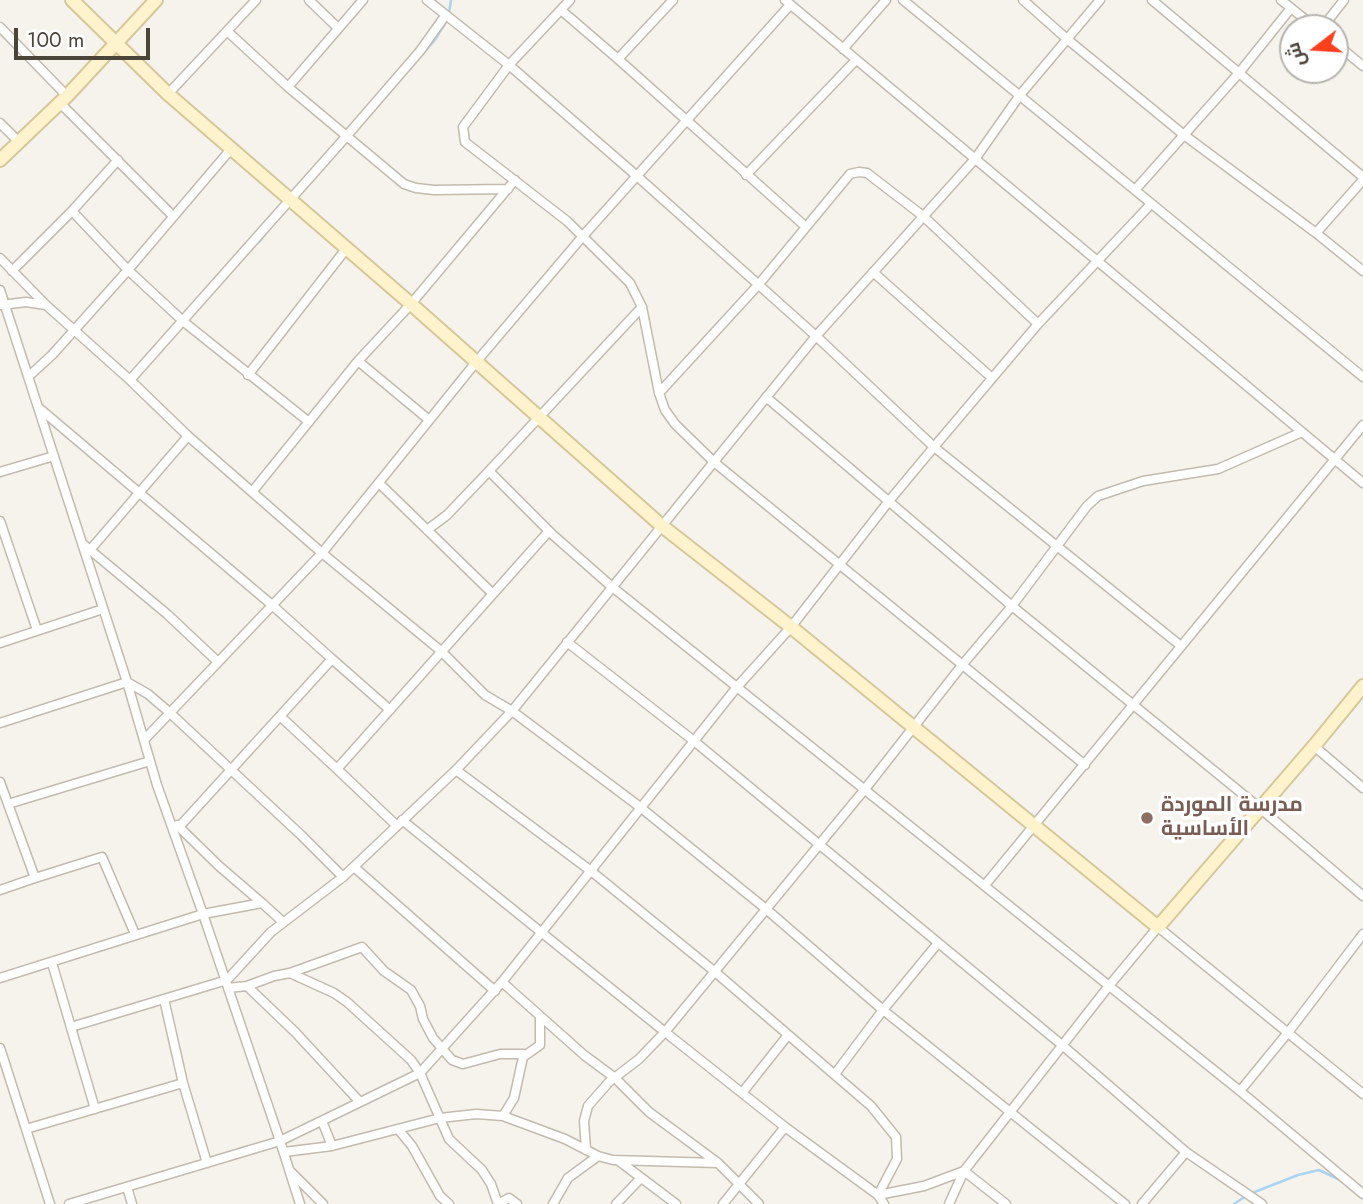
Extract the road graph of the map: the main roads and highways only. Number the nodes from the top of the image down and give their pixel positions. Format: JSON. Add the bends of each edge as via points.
{"nodes":[{"id":1,"x":72,"y":0,"type":"edge"},
{"id":2,"x":156,"y":0,"type":"edge"},
{"id":3,"x":116,"y":44,"type":"junction"},
{"id":4,"x":0,"y":160,"type":"edge"},
{"id":5,"x":1363,"y":685,"type":"edge"}],
"edges":[{"from":1,"to":3,"type":"main road"},
{"from":2,"to":3,"type":"main road"},
{"from":3,"to":4,"type":"main road"},
{"from":3,"to":5,"type":"main road","via":[[662,526],[1158,928]]}]}
